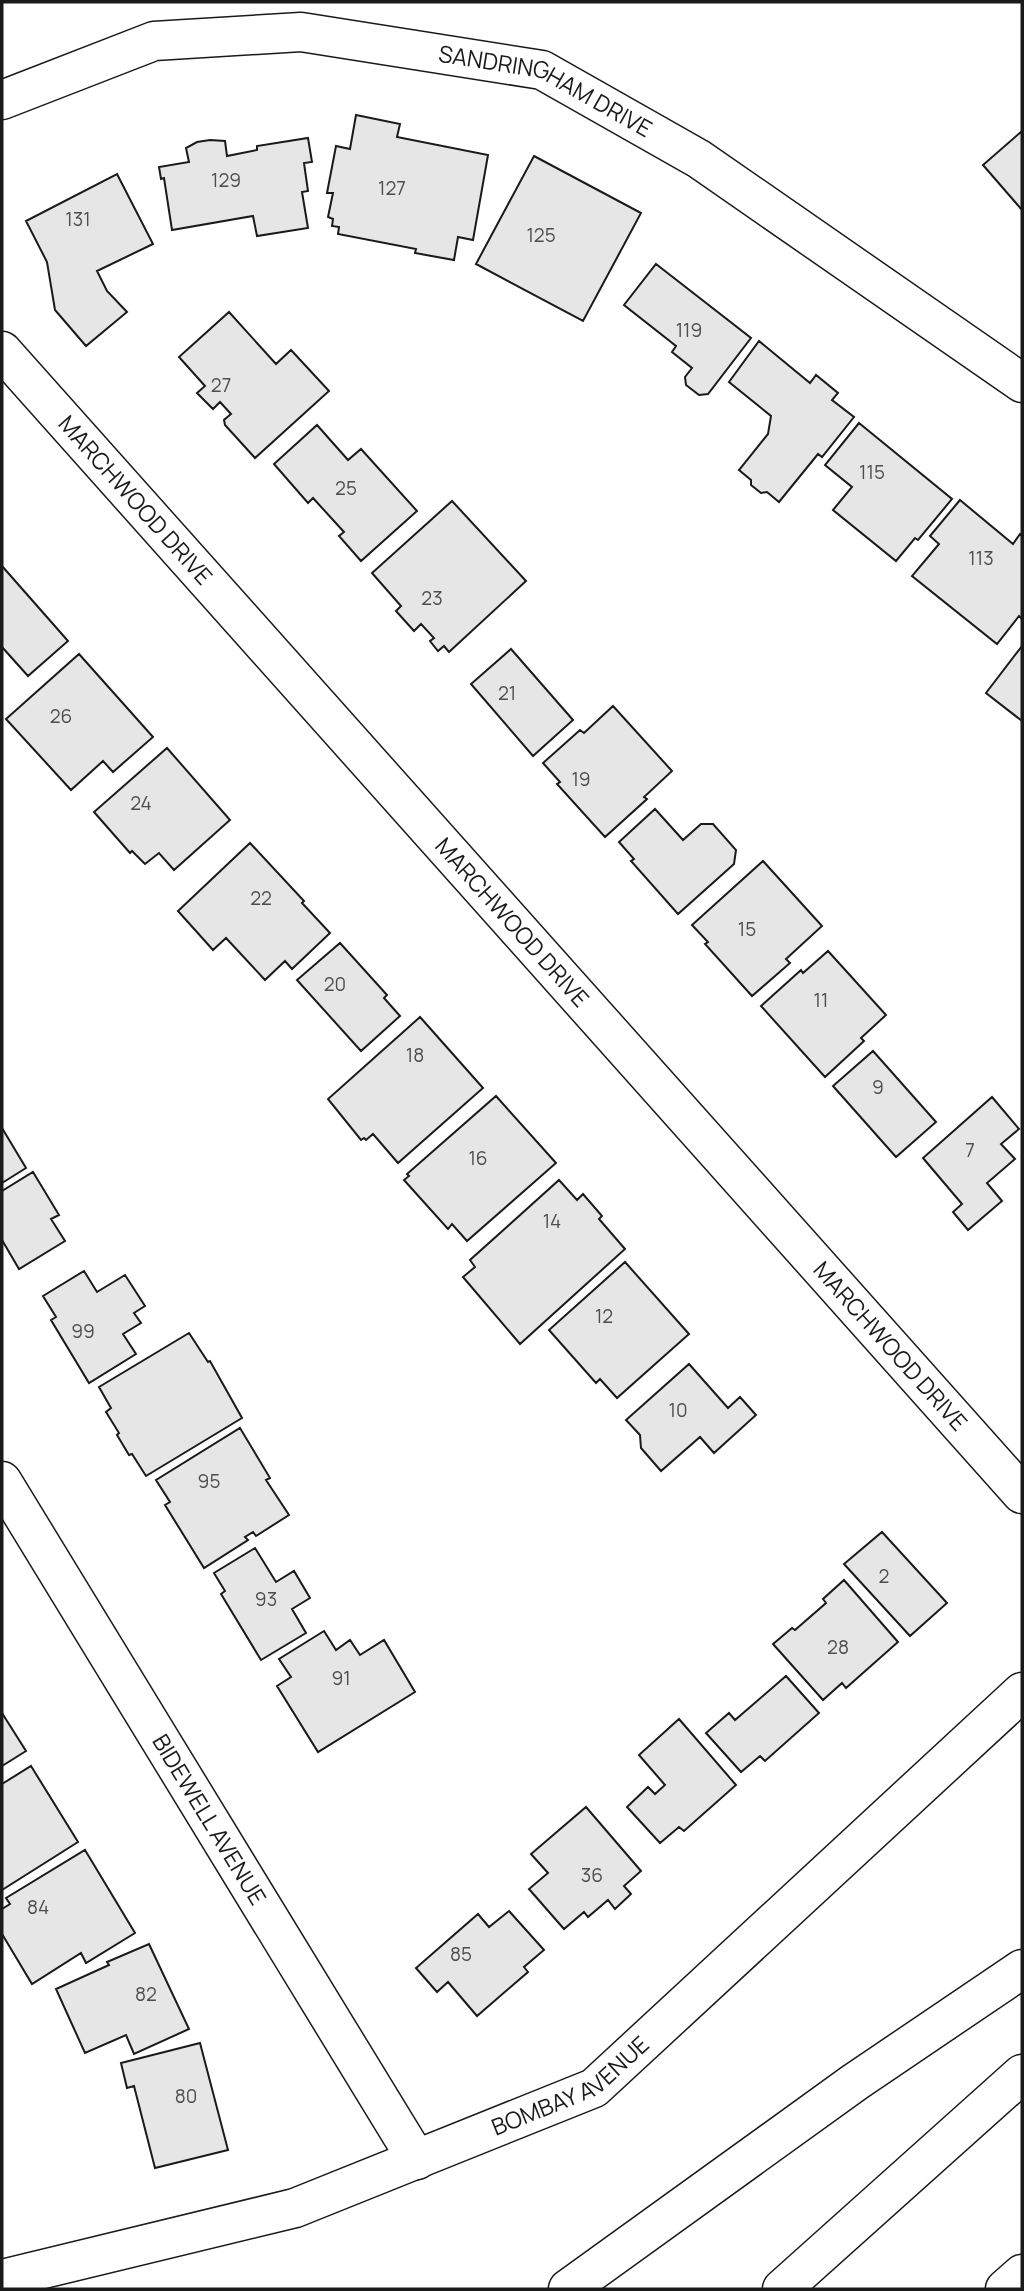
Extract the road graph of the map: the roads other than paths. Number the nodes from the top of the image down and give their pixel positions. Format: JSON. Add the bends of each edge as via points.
{"nodes":[{"id":1,"x":2,"y":100,"type":"edge"},
{"id":2,"x":2,"y":351,"type":"edge"},
{"id":3,"x":1022,"y":383,"type":"edge"},
{"id":4,"x":2,"y":1481,"type":"edge"},
{"id":5,"x":1022,"y":1494,"type":"edge"},
{"id":6,"x":1022,"y":1692,"type":"edge"},
{"id":7,"x":1022,"y":1969,"type":"edge"},
{"id":8,"x":1022,"y":2074,"type":"edge"},
{"id":9,"x":417,"y":2160,"type":"junction"},
{"id":10,"x":1022,"y":2274,"type":"edge"},
{"id":11,"x":2,"y":2279,"type":"edge"},
{"id":12,"x":568,"y":2289,"type":"edge"},
{"id":13,"x":782,"y":2289,"type":"edge"},
{"id":14,"x":1005,"y":2289,"type":"edge"}],
"edges":[{"from":1,"to":3,"type":"main road","name":"SANDRINGHAM DRIVE","via":[[154,41],[301,32],[542,70],[699,159]]},
{"from":2,"to":5,"type":"main road","name":"MARCHWOOD DRIVE"},
{"from":4,"to":9,"type":"main road","name":"BIDEWELL AVENUE"},
{"from":6,"to":9,"type":"main road","name":"BOMBAY AVENUE","via":[[594,2088]]},
{"from":7,"to":12,"type":"main road","via":[[855,2082]]},
{"from":8,"to":13,"type":"main road"},
{"from":9,"to":11,"type":"main road","name":"BOMBAY AVENUE","via":[[295,2208]]},
{"from":10,"to":14,"type":"main road"}]}
